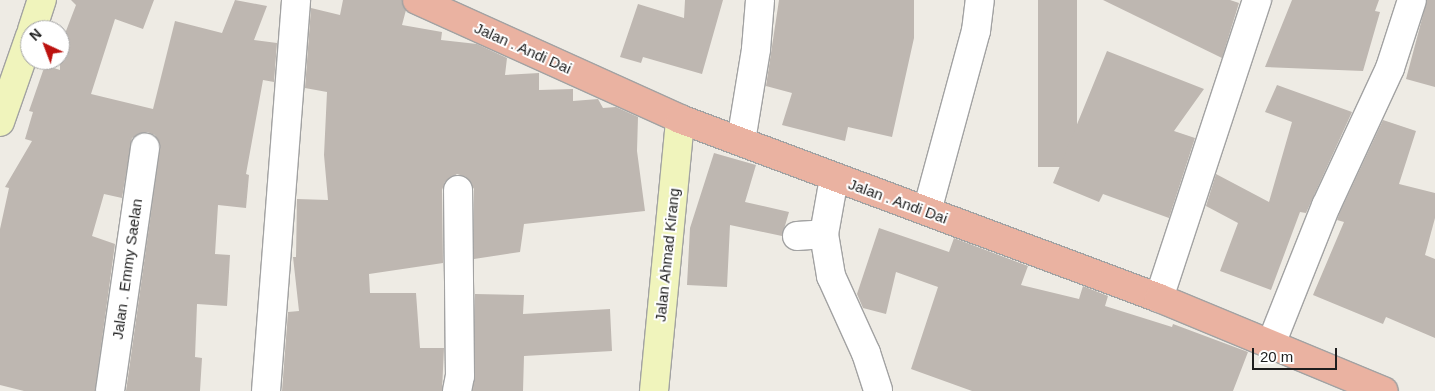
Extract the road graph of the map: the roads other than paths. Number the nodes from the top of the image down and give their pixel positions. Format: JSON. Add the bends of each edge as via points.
{"nodes":[{"id":1,"x":42,"y":0,"type":"edge"},
{"id":2,"x":296,"y":0,"type":"edge"},
{"id":3,"x":417,"y":0,"type":"edge"},
{"id":4,"x":760,"y":0,"type":"edge"},
{"id":5,"x":980,"y":0,"type":"edge"},
{"id":6,"x":1257,"y":0,"type":"edge"},
{"id":7,"x":1412,"y":0,"type":"edge"},
{"id":8,"x":35,"y":20,"type":"edge"},
{"id":9,"x":20,"y":65,"type":"edge"},
{"id":10,"x":680,"y":119,"type":"junction"},
{"id":11,"x":0,"y":122,"type":"edge"},
{"id":12,"x":741,"y":141,"type":"junction"},
{"id":13,"x":145,"y":147,"type":"dead end"},
{"id":14,"x":834,"y":178,"type":"junction"},
{"id":15,"x":458,"y":190,"type":"dead end"},
{"id":16,"x":928,"y":211,"type":"junction"},
{"id":17,"x":824,"y":234,"type":"junction"},
{"id":18,"x":797,"y":236,"type":"dead end"},
{"id":19,"x":1159,"y":298,"type":"junction"},
{"id":20,"x":1271,"y":344,"type":"junction"},
{"id":21,"x":878,"y":390,"type":"edge"},
{"id":22,"x":110,"y":391,"type":"edge"},
{"id":23,"x":266,"y":391,"type":"edge"},
{"id":24,"x":457,"y":391,"type":"edge"},
{"id":25,"x":654,"y":391,"type":"edge"},
{"id":26,"x":1384,"y":391,"type":"edge"}],
"edges":[{"from":1,"to":8,"type":"main road"},
{"from":2,"to":23,"type":"street"},
{"from":3,"to":10,"type":"highway","name":"Jalan . Andi Dai"},
{"from":4,"to":12,"type":"street","via":[[756,49]]},
{"from":5,"to":16,"type":"street","via":[[976,31]]},
{"from":6,"to":19,"type":"street"},
{"from":7,"to":20,"type":"street","via":[[1390,68],[1326,206]]},
{"from":9,"to":11,"type":"main road"},
{"from":10,"to":12,"type":"highway","name":"Jalan . Andi Dai"},
{"from":10,"to":25,"type":"main road","name":"Jalan Ahmad Kirang"},
{"from":12,"to":14,"type":"highway","name":"Jalan . Andi Dai"},
{"from":13,"to":22,"type":"street","name":"Jalan . Emmy Saelan"},
{"from":14,"to":16,"type":"highway","name":"Jalan . Andi Dai"},
{"from":14,"to":17,"type":"street"},
{"from":15,"to":24,"type":"street","via":[[460,376]]},
{"from":16,"to":19,"type":"highway","name":"Jalan . Andi Dai"},
{"from":17,"to":18,"type":"street"},
{"from":17,"to":21,"type":"street","via":[[831,276],[866,353]]},
{"from":19,"to":20,"type":"highway","name":"Jalan . Andi Dai"},
{"from":20,"to":26,"type":"highway","name":"Jalan . Andi Dai"}]}
